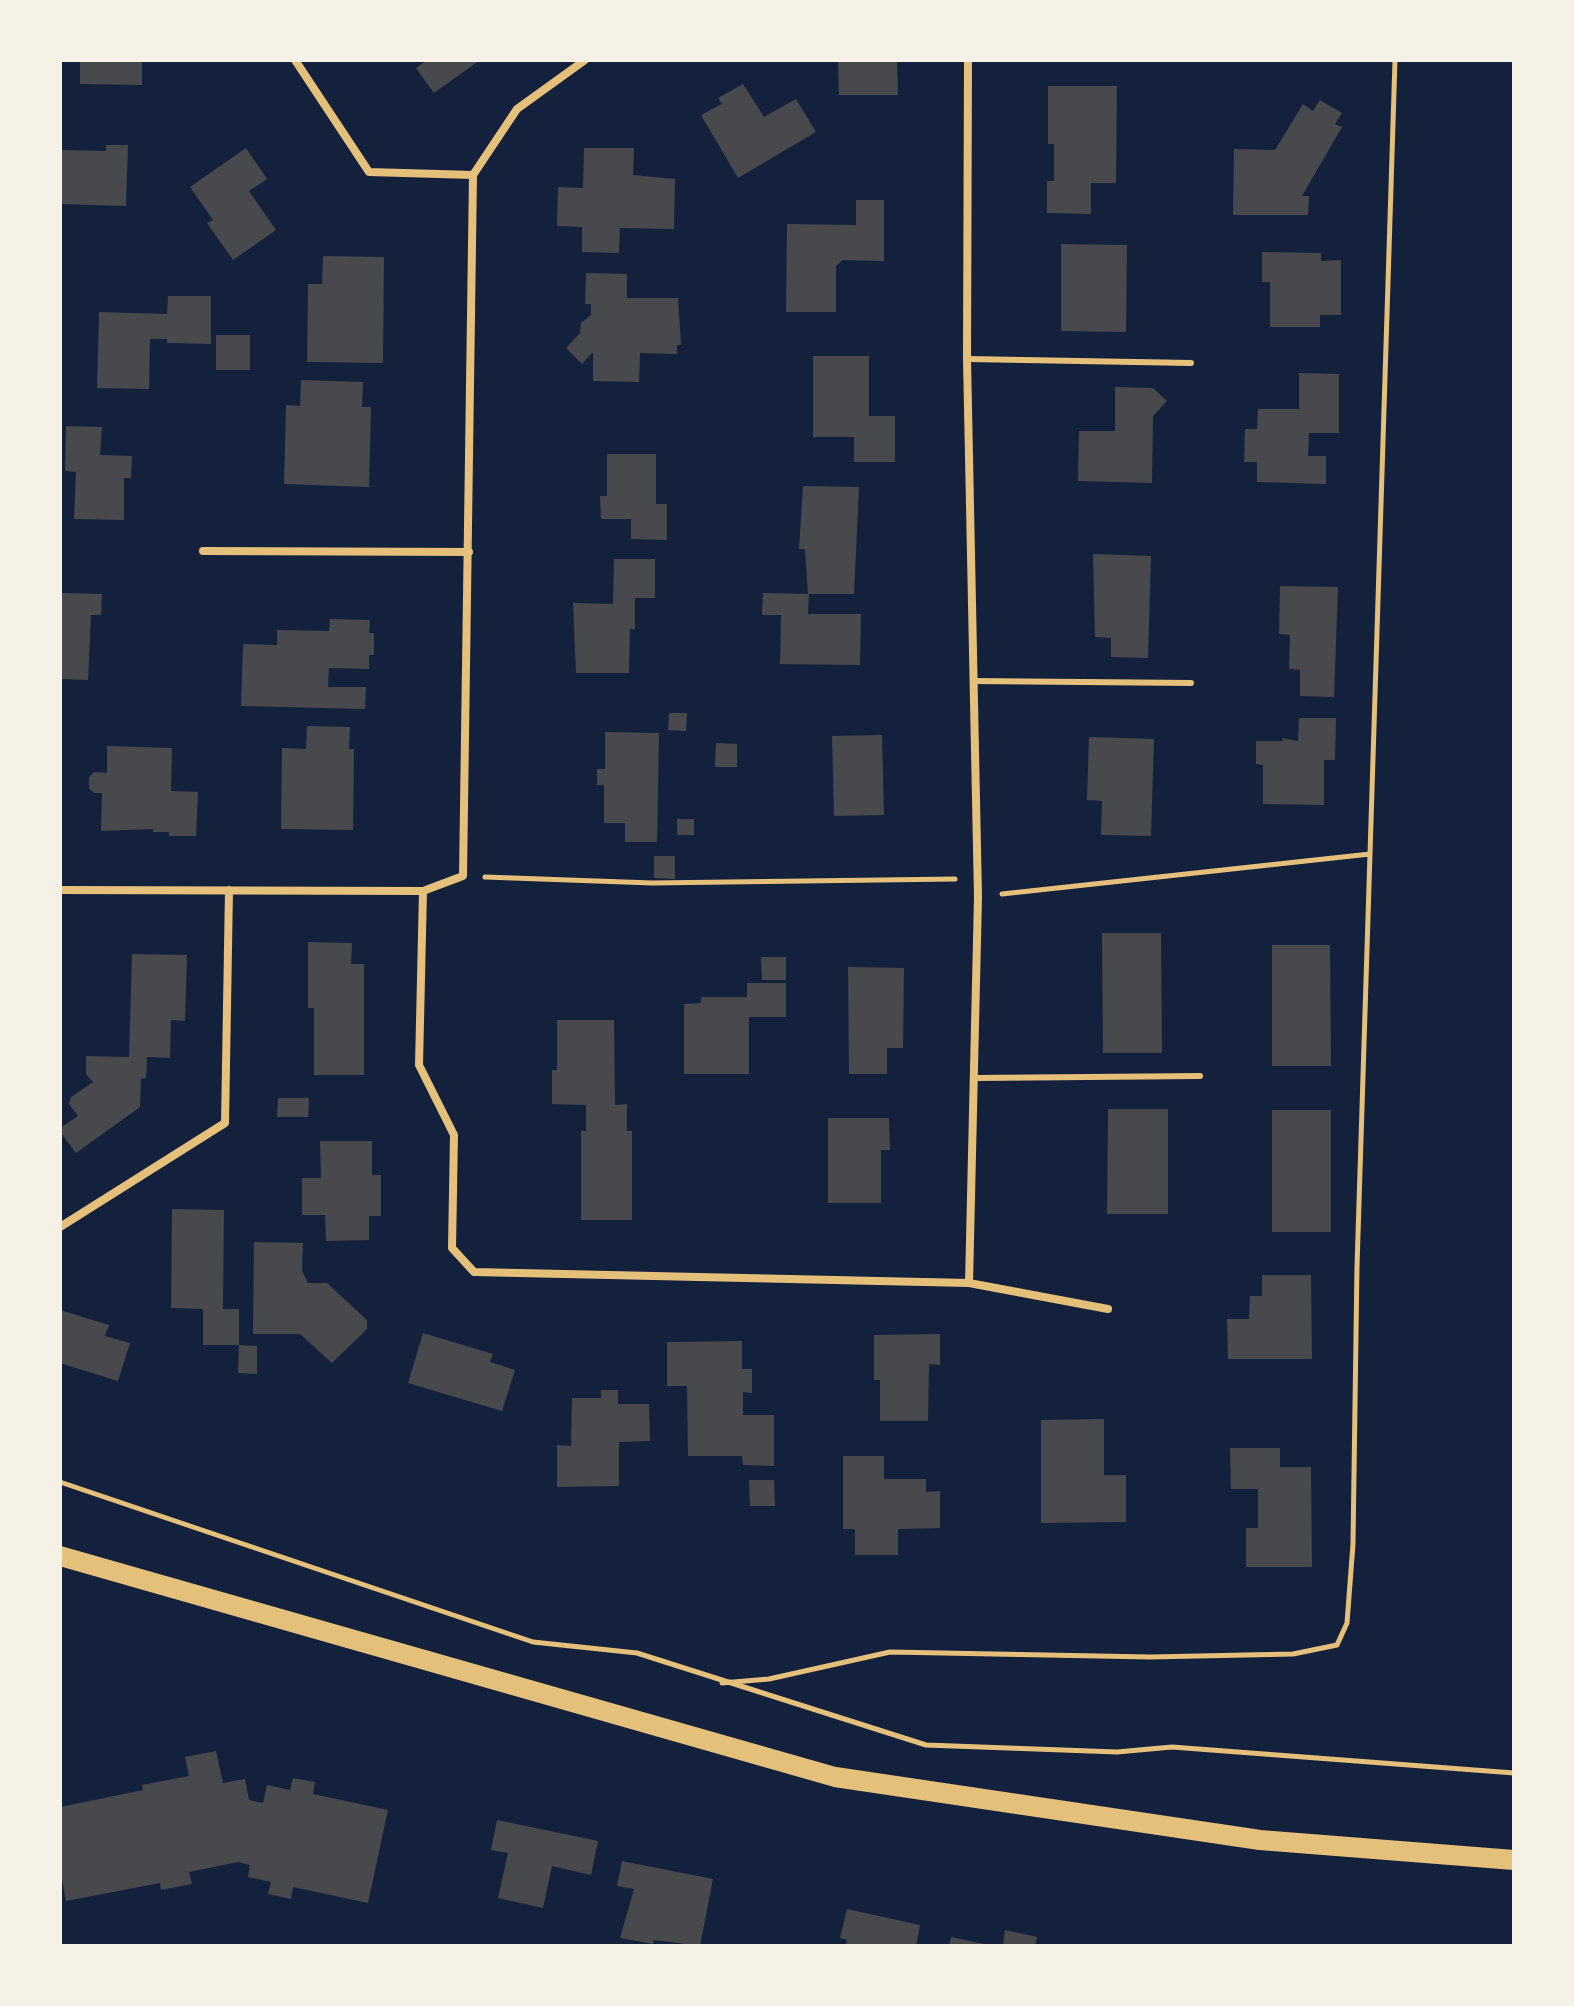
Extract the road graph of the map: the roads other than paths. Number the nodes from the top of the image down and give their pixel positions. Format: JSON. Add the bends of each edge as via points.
{"nodes":[{"id":1,"x":295,"y":60,"type":"edge"},
{"id":2,"x":585,"y":60,"type":"edge"},
{"id":3,"x":968,"y":60,"type":"edge"},
{"id":4,"x":473,"y":175,"type":"junction"},
{"id":5,"x":967,"y":359,"type":"junction"},
{"id":6,"x":1191,"y":363,"type":"dead end"},
{"id":7,"x":203,"y":551,"type":"dead end"},
{"id":8,"x":469,"y":552,"type":"junction"},
{"id":9,"x":973,"y":681,"type":"junction"},
{"id":10,"x":1191,"y":683,"type":"dead end"},
{"id":11,"x":60,"y":890,"type":"edge"},
{"id":12,"x":229,"y":890,"type":"junction"},
{"id":13,"x":423,"y":891,"type":"junction"},
{"id":14,"x":1200,"y":1076,"type":"dead end"},
{"id":15,"x":975,"y":1078,"type":"junction"},
{"id":16,"x":60,"y":1227,"type":"edge"},
{"id":17,"x":969,"y":1283,"type":"junction"},
{"id":18,"x":1108,"y":1309,"type":"dead end"},
{"id":19,"x":60,"y":1556,"type":"edge"},
{"id":20,"x":1514,"y":1860,"type":"edge"}],
"edges":[{"from":1,"to":4,"type":"street","via":[[369,172]]},
{"from":2,"to":4,"type":"street","via":[[517,109]]},
{"from":3,"to":5,"type":"street"},
{"from":4,"to":8,"type":"street"},
{"from":5,"to":6,"type":"lane"},
{"from":5,"to":9,"type":"street"},
{"from":7,"to":8,"type":"street"},
{"from":8,"to":13,"type":"street","via":[[463,876]]},
{"from":9,"to":10,"type":"lane"},
{"from":9,"to":15,"type":"street"},
{"from":11,"to":12,"type":"street"},
{"from":12,"to":13,"type":"street"},
{"from":12,"to":16,"type":"street","via":[[225,1123]]},
{"from":13,"to":17,"type":"street","via":[[419,1065],[454,1135],[452,1248],[474,1272]]},
{"from":14,"to":15,"type":"lane"},
{"from":15,"to":17,"type":"street"},
{"from":17,"to":18,"type":"street"},
{"from":19,"to":20,"type":"main road","via":[[835,1777],[1260,1840]]}]}
